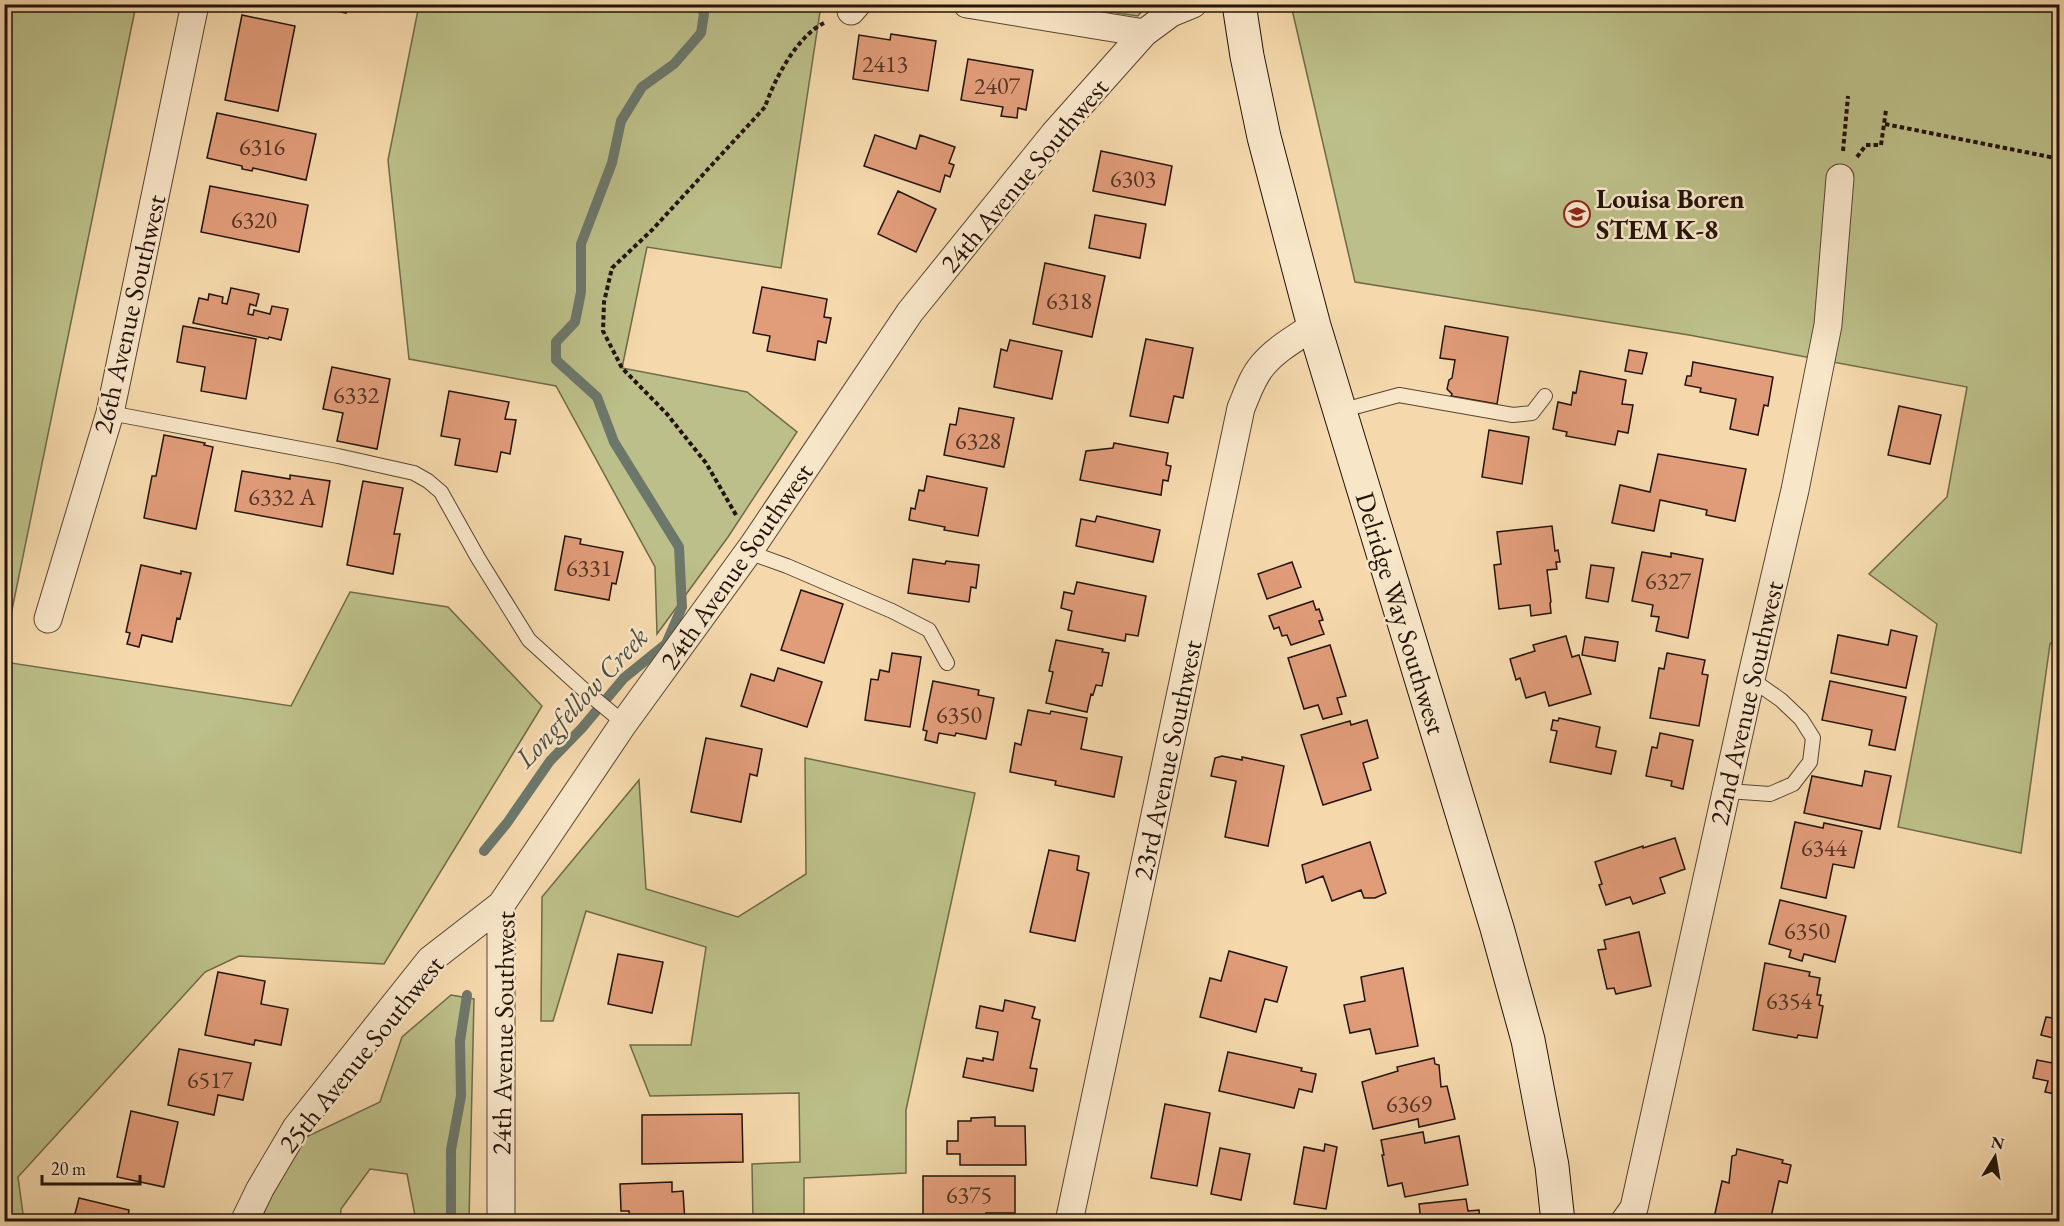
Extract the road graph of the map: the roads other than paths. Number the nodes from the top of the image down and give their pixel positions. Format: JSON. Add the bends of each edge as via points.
{"nodes":[{"id":1,"x":195,"y":4,"type":"edge"},
{"id":2,"x":967,"y":4,"type":"edge"},
{"id":3,"x":1193,"y":4,"type":"edge"},
{"id":4,"x":1239,"y":4,"type":"edge"},
{"id":5,"x":1144,"y":33,"type":"junction"},
{"id":6,"x":1840,"y":178,"type":"road end"},
{"id":7,"x":1314,"y":326,"type":"junction"},
{"id":8,"x":1545,"y":396,"type":"dead end"},
{"id":9,"x":1340,"y":411,"type":"junction"},
{"id":10,"x":110,"y":413,"type":"junction"},
{"id":11,"x":751,"y":548,"type":"junction"},
{"id":12,"x":48,"y":619,"type":"dead end"},
{"id":13,"x":947,"y":663,"type":"dead end"},
{"id":14,"x":1751,"y":679,"type":"junction"},
{"id":15,"x":618,"y":718,"type":"junction"},
{"id":16,"x":1727,"y":791,"type":"junction"},
{"id":17,"x":501,"y":905,"type":"junction"},
{"id":18,"x":244,"y":1221,"type":"edge"},
{"id":19,"x":501,"y":1221,"type":"edge"},
{"id":20,"x":1069,"y":1221,"type":"edge"},
{"id":21,"x":1558,"y":1221,"type":"edge"},
{"id":22,"x":1624,"y":1221,"type":"edge"}],
"edges":[{"from":1,"to":10,"type":"street","name":"26th Avenue Southwest"},
{"from":2,"to":5,"type":"street"},
{"from":3,"to":5,"type":"street","name":"24th Avenue Southwest"},
{"from":4,"to":7,"type":"main road","name":"Delridge Way Southwest","via":[[1264,137]]},
{"from":5,"to":11,"type":"street","name":"24th Avenue Southwest","via":[[1054,134],[910,312]]},
{"from":6,"to":14,"type":"street","name":"22nd Avenue Southwest","via":[[1828,325]]},
{"from":7,"to":9,"type":"main road","name":"Delridge Way Southwest"},
{"from":7,"to":20,"type":"street","name":"23rd Avenue Southwest","via":[[1283,346],[1262,366],[1241,408]]},
{"from":8,"to":9,"type":"lane","via":[[1532,412],[1513,415],[1399,395]]},
{"from":9,"to":21,"type":"main road","name":"Delridge Way Southwest","via":[[1519,1007],[1552,1166]]},
{"from":10,"to":12,"type":"street","name":"26th Avenue Southwest"},
{"from":10,"to":15,"type":"lane","via":[[338,456],[414,473],[428,481],[441,492],[529,640]]},
{"from":11,"to":13,"type":"lane","via":[[929,630]]},
{"from":11,"to":15,"type":"street","name":"24th Avenue Southwest"},
{"from":14,"to":16,"type":"street","name":"22nd Avenue Southwest"},
{"from":14,"to":16,"type":"lane","via":[[1802,719],[1813,738],[1810,762],[1792,784],[1770,794]]},
{"from":15,"to":17,"type":"street","name":"24th Avenue Southwest"},
{"from":16,"to":22,"type":"street","name":"22nd Avenue Southwest","via":[[1634,1208]]},
{"from":17,"to":18,"type":"street","name":"25th Avenue Southwest","via":[[430,960],[296,1128]]},
{"from":17,"to":19,"type":"street","name":"24th Avenue Southwest"}]}
